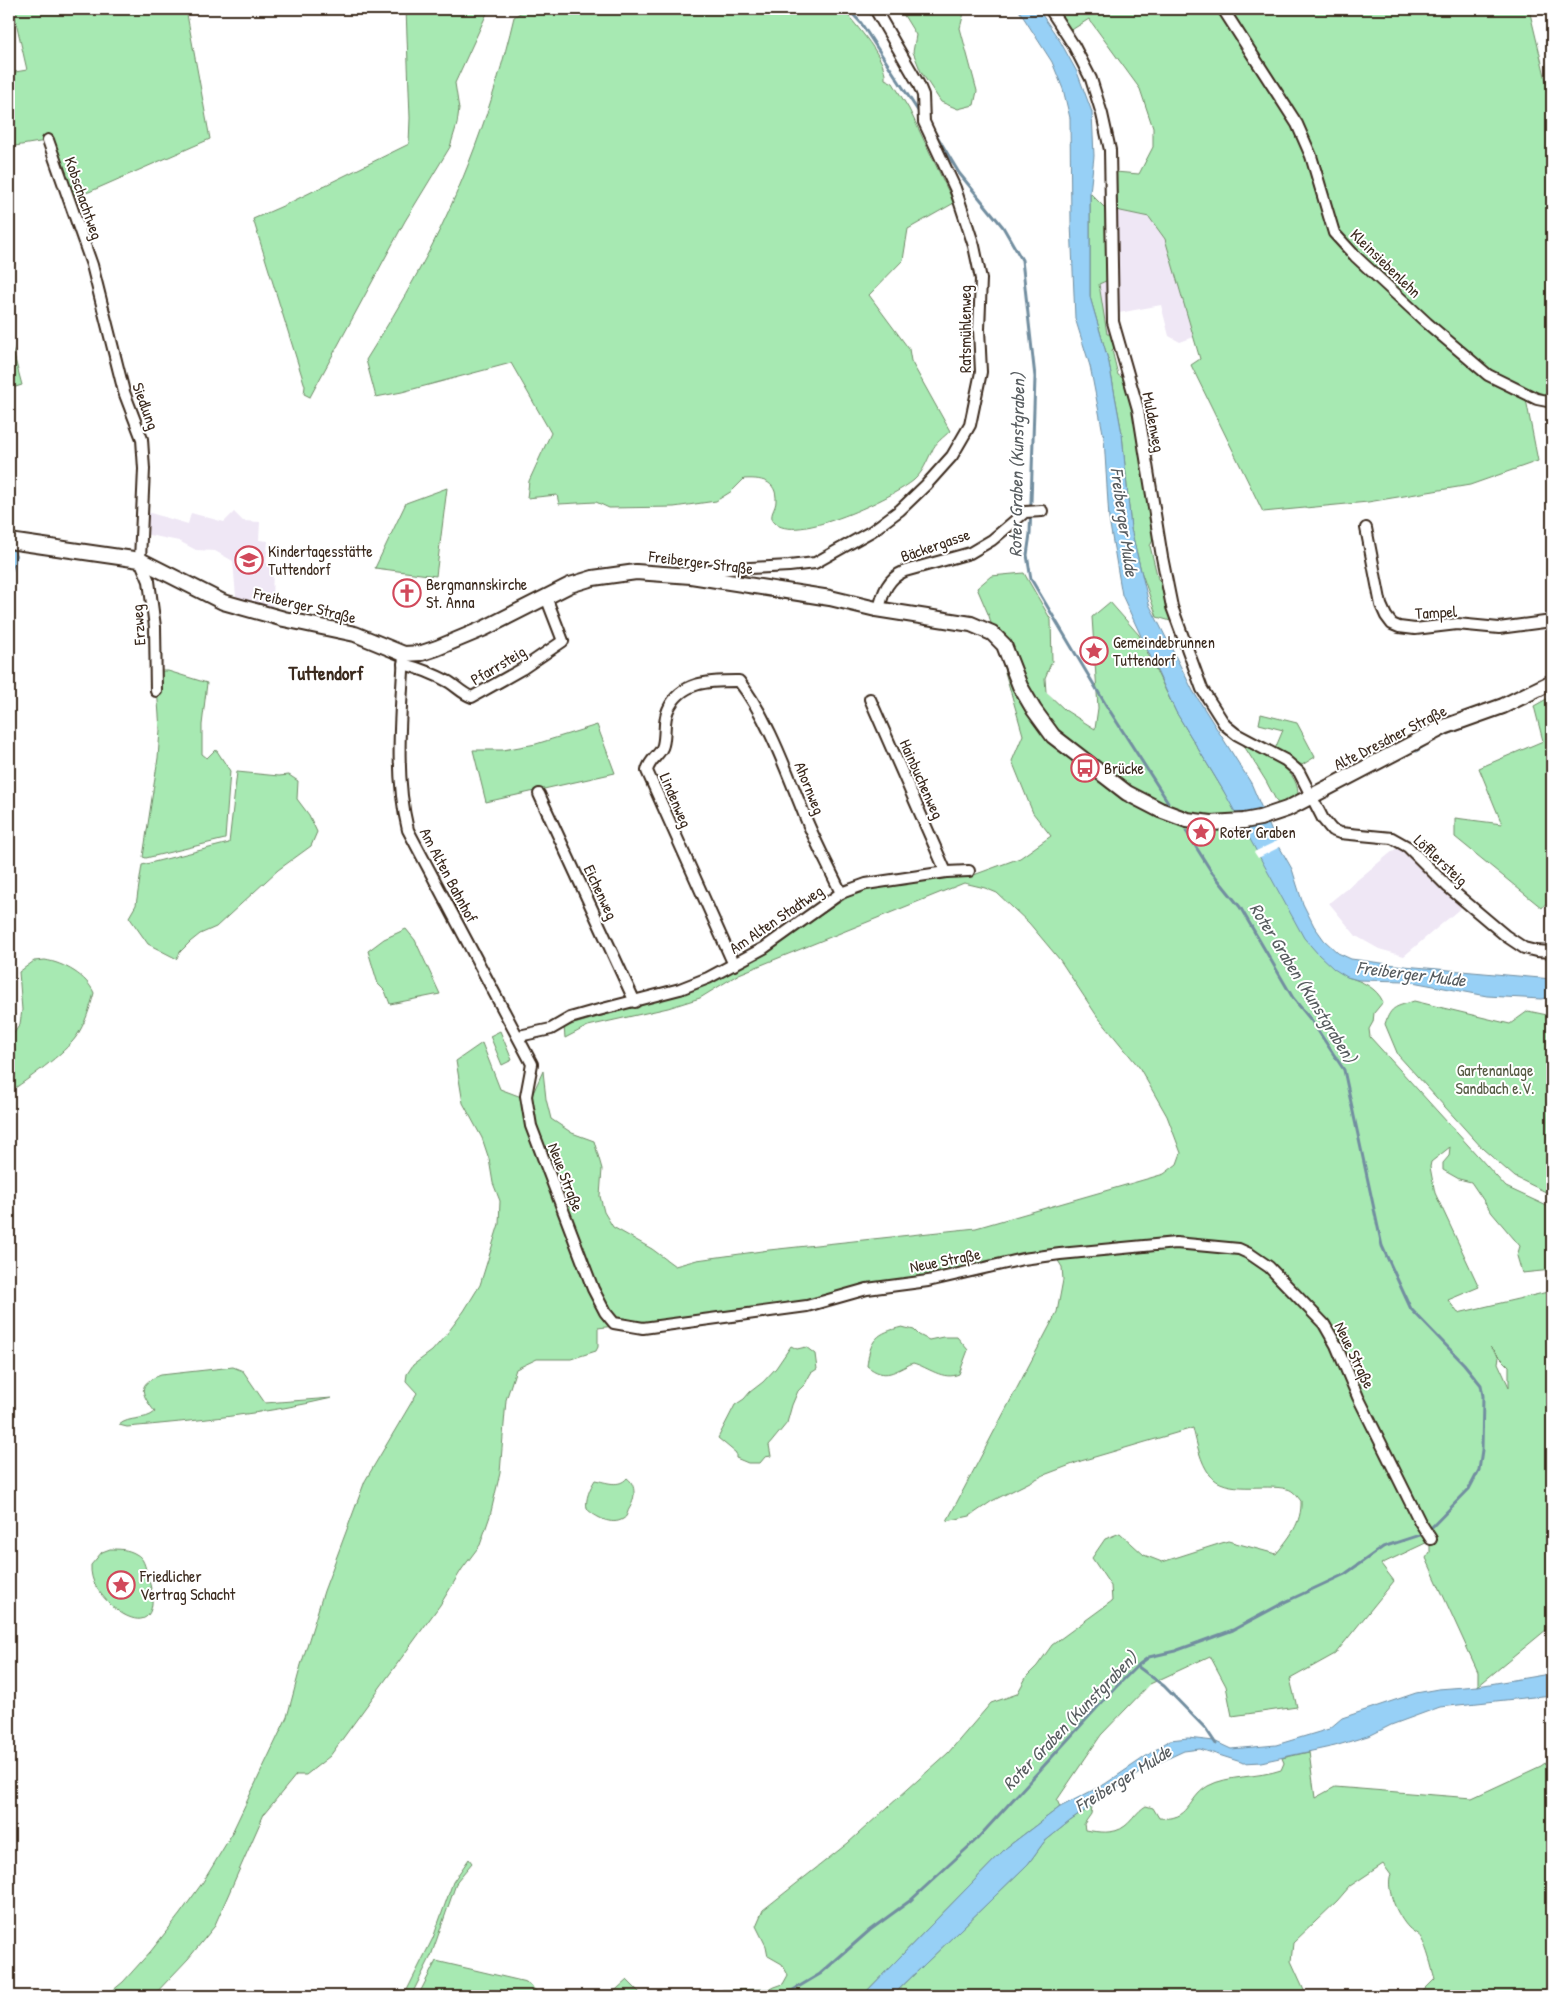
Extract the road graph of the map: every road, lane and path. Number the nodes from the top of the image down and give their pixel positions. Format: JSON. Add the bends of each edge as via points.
{"nodes":[{"id":1,"x":875,"y":9,"type":"edge"},
{"id":2,"x":1050,"y":9,"type":"edge"},
{"id":3,"x":1224,"y":9,"type":"edge"},
{"id":4,"x":48,"y":140,"type":"dead end"},
{"id":5,"x":92,"y":265,"type":"joint"},
{"id":6,"x":1552,"y":402,"type":"edge"},
{"id":7,"x":1037,"y":511,"type":"dead end"},
{"id":8,"x":1366,"y":528,"type":"dead end"},
{"id":9,"x":9,"y":542,"type":"edge"},
{"id":10,"x":140,"y":560,"type":"junction"},
{"id":11,"x":691,"y":576,"type":"junction"},
{"id":12,"x":546,"y":597,"type":"junction"},
{"id":13,"x":879,"y":609,"type":"junction"},
{"id":14,"x":1552,"y":622,"type":"edge"},
{"id":15,"x":404,"y":659,"type":"junction"},
{"id":16,"x":1552,"y":682,"type":"edge"},
{"id":17,"x":156,"y":691,"type":"dead end"},
{"id":18,"x":749,"y":695,"type":"joint"},
{"id":19,"x":870,"y":699,"type":"dead end"},
{"id":20,"x":540,"y":794,"type":"dead end"},
{"id":21,"x":1306,"y":801,"type":"junction"},
{"id":22,"x":968,"y":871,"type":"dead end"},
{"id":23,"x":946,"y":872,"type":"junction"},
{"id":24,"x":841,"y":893,"type":"junction"},
{"id":25,"x":1552,"y":952,"type":"edge"},
{"id":26,"x":734,"y":965,"type":"junction"},
{"id":27,"x":635,"y":1002,"type":"junction"},
{"id":28,"x":518,"y":1036,"type":"junction"},
{"id":29,"x":1431,"y":1539,"type":"dead end"}],
"edges":[{"from":1,"to":11,"type":"street","name":"Ratsmühlenweg","via":[[918,83],[923,95],[924,122],[954,188],[974,246],[981,279],[981,372],[970,425],[952,456],[900,510],[872,532],[815,563],[709,570]]},
{"from":2,"to":21,"type":"street","name":"Muldenweg","via":[[1091,79],[1110,150],[1113,322],[1138,409],[1172,607],[1202,689],[1225,725],[1285,760],[1299,772]]},
{"from":3,"to":6,"type":"street","name":"Kleinsiebenlehn","via":[[1297,124],[1334,233],[1420,316],[1488,375],[1536,399]]},
{"from":4,"to":5,"type":"street","name":"Kobschachtweg"},
{"from":5,"to":10,"type":"street","name":"Siedlung","via":[[124,392],[142,439]]},
{"from":7,"to":13,"type":"street","name":"Bäckergasse","via":[[1025,512],[992,540],[970,553],[895,575],[882,596]]},
{"from":8,"to":14,"type":"street","name":"Tampel","via":[[1381,604],[1392,624],[1415,629],[1457,624],[1499,628]]},
{"from":9,"to":10,"type":"street","name":"Freiberger Straße"},
{"from":10,"to":15,"type":"street","name":"Freiberger Straße","via":[[223,602],[355,634]]},
{"from":10,"to":17,"type":"street","name":"Erzweg","via":[[149,581],[155,627]]},
{"from":11,"to":12,"type":"street","name":"Freiberger Straße","via":[[636,572],[594,578]]},
{"from":11,"to":13,"type":"street","name":"Freiberger Straße"},
{"from":12,"to":15,"type":"street","name":"Freiberger Straße","via":[[485,628]]},
{"from":12,"to":15,"type":"street","name":"Pfarrsteig","via":[[563,641],[472,698],[451,683]]},
{"from":13,"to":21,"type":"street","name":"Freiberger Straße","via":[[971,624],[992,633],[1004,645],[1020,686],[1053,736],[1127,793],[1160,810],[1197,822],[1226,823],[1276,814]]},
{"from":15,"to":28,"type":"street","name":"Am Alten Bahnhof","via":[[399,750],[403,810],[408,830]]},
{"from":16,"to":21,"type":"street","name":"Alte Dresdner Straße","via":[[1503,706],[1444,727]]},
{"from":18,"to":24,"type":"street","name":"Ahornweg","via":[[775,743]]},
{"from":18,"to":26,"type":"street","name":"Lindenweg","via":[[739,681],[708,681],[689,687],[668,710],[663,747],[647,771]]},
{"from":19,"to":23,"type":"street","name":"Hainbuchenweg"},
{"from":20,"to":27,"type":"street","name":"Eichenweg"},
{"from":21,"to":25,"type":"street","name":"Löfflersteig","via":[[1332,830],[1392,838],[1400,842],[1506,936],[1524,948]]},
{"from":22,"to":23,"type":"street","name":"Am Alten Stadtweg"},
{"from":23,"to":24,"type":"street","name":"Am Alten Stadtweg","via":[[866,884]]},
{"from":24,"to":26,"type":"street","name":"Am Alten Stadtweg","via":[[764,948]]},
{"from":26,"to":27,"type":"street","name":"Am Alten Stadtweg","via":[[680,989]]},
{"from":27,"to":28,"type":"street","name":"Am Alten Stadtweg","via":[[570,1018],[551,1029]]},
{"from":28,"to":29,"type":"street","name":"Neue Straße","via":[[532,1064],[526,1096],[532,1126],[593,1289],[604,1312],[614,1323],[643,1328],[807,1306],[874,1288],[928,1281],[1022,1259],[1060,1254],[1176,1243],[1239,1249],[1269,1267],[1324,1324]]}]}
